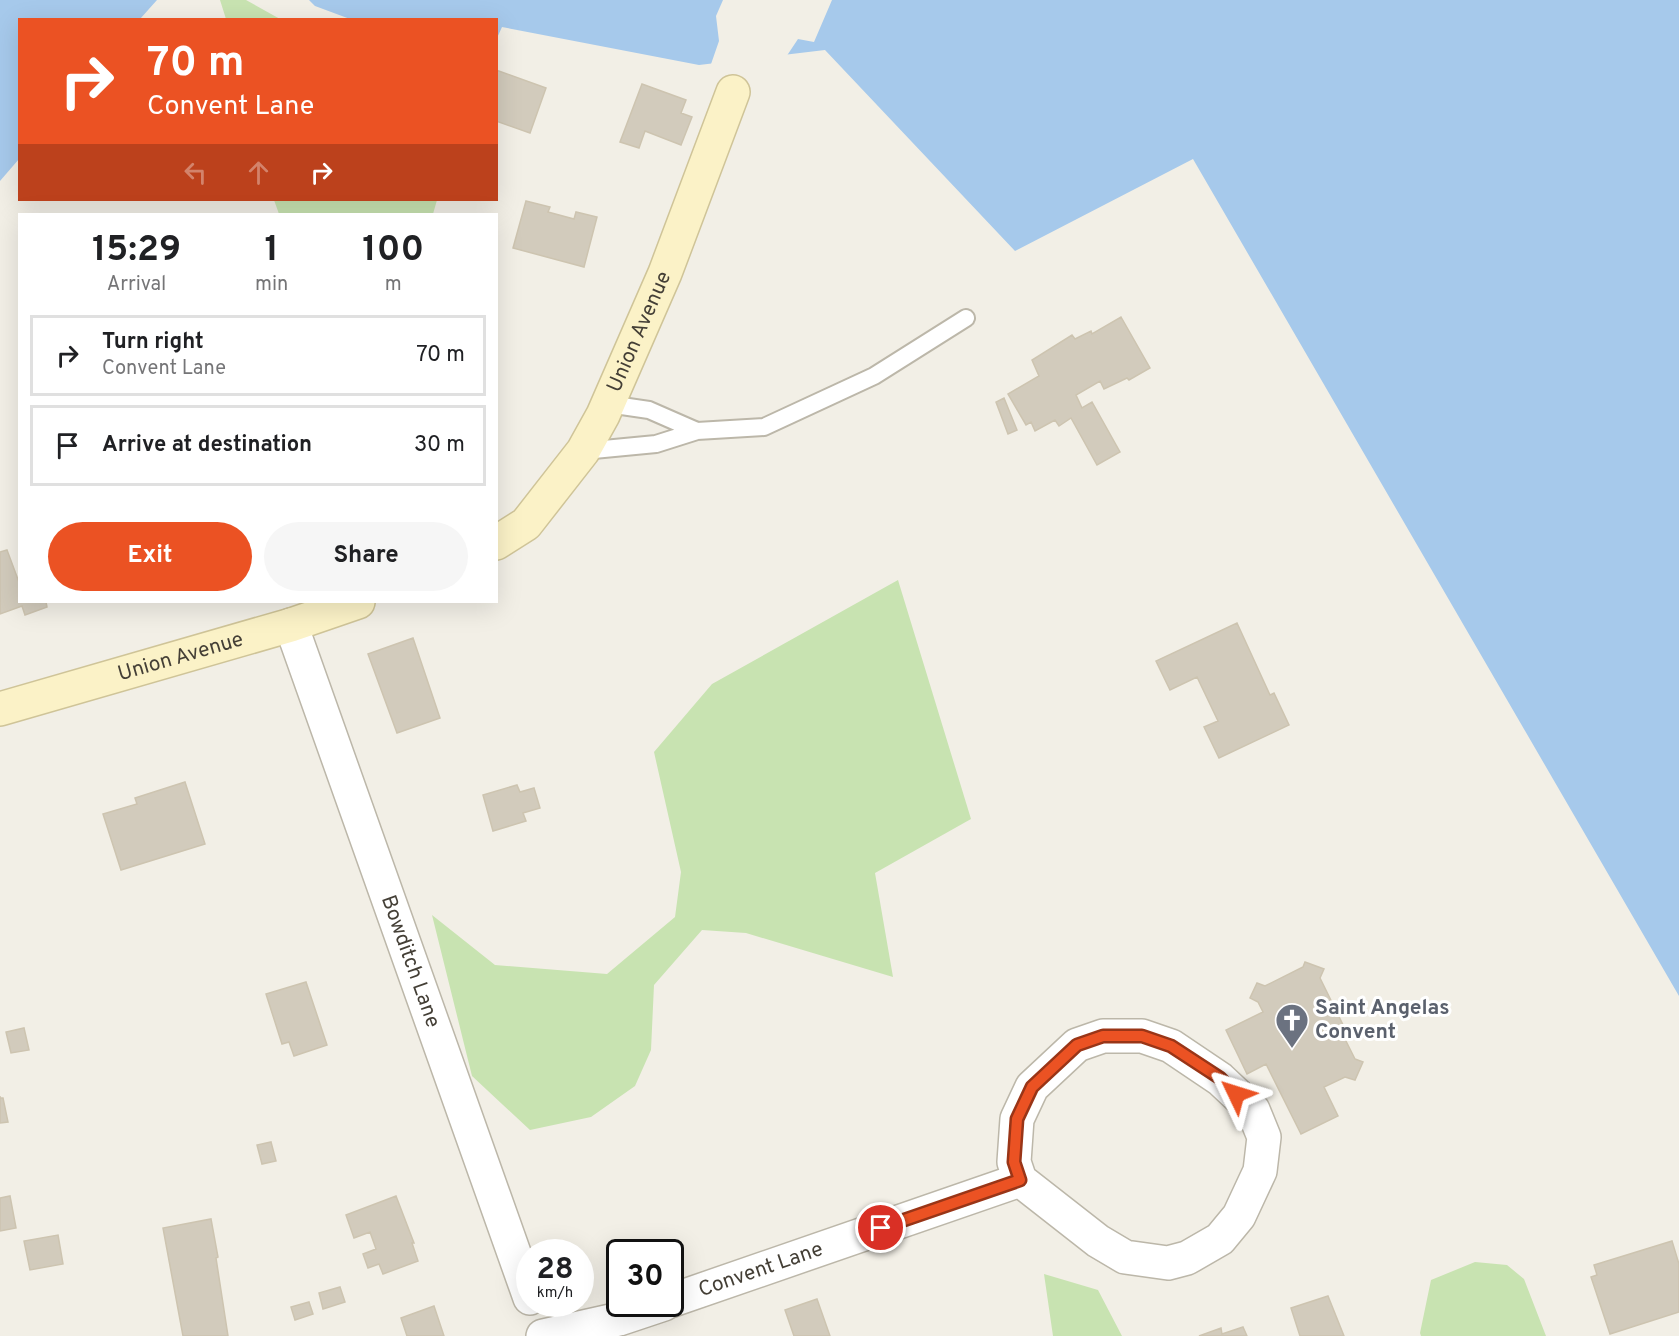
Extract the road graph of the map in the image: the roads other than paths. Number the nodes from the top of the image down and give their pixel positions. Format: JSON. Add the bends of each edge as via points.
{"nodes":[{"id":1,"x":733,"y":92,"type":"dead end"},
{"id":2,"x":966,"y":318,"type":"dead end"},
{"id":3,"x":608,"y":404,"type":"junction"},
{"id":4,"x":697,"y":431,"type":"junction"},
{"id":5,"x":583,"y":451,"type":"junction"},
{"id":6,"x":498,"y":542,"type":"edge"},
{"id":7,"x":355,"y":603,"type":"edge"},
{"id":8,"x":291,"y":625,"type":"junction"},
{"id":9,"x":0,"y":709,"type":"edge"},
{"id":10,"x":1020,"y":1180,"type":"junction"},
{"id":11,"x":516,"y":1259,"type":"edge"},
{"id":12,"x":684,"y":1296,"type":"edge"},
{"id":13,"x":536,"y":1317,"type":"edge"},
{"id":14,"x":625,"y":1317,"type":"edge"},
{"id":15,"x":543,"y":1336,"type":"edge"}],
"edges":[{"from":1,"to":3,"type":"street","name":"Union Avenue","via":[[665,273]]},
{"from":2,"to":4,"type":"lane","via":[[874,376],[764,427]]},
{"from":3,"to":4,"type":"lane","via":[[649,410]]},
{"from":3,"to":5,"type":"street","name":"Union Avenue"},
{"from":4,"to":5,"type":"lane","via":[[656,444]]},
{"from":5,"to":6,"type":"street","name":"Union Avenue","via":[[526,524]]},
{"from":7,"to":8,"type":"street","name":"Union Avenue"},
{"from":8,"to":9,"type":"street","name":"Union Avenue"},
{"from":8,"to":11,"type":"street","name":"Bowditch Lane"},
{"from":10,"to":10,"type":"street","via":[[1098,1241],[1125,1257],[1168,1263],[1187,1258],[1220,1239],[1239,1216],[1260,1171],[1264,1137],[1253,1110],[1220,1078],[1171,1046],[1142,1036],[1103,1036],[1077,1045],[1032,1087],[1017,1119],[1014,1162]]},
{"from":10,"to":12,"type":"street","name":"Convent Lane"},
{"from":13,"to":15,"type":"street"},
{"from":14,"to":15,"type":"street"}]}
